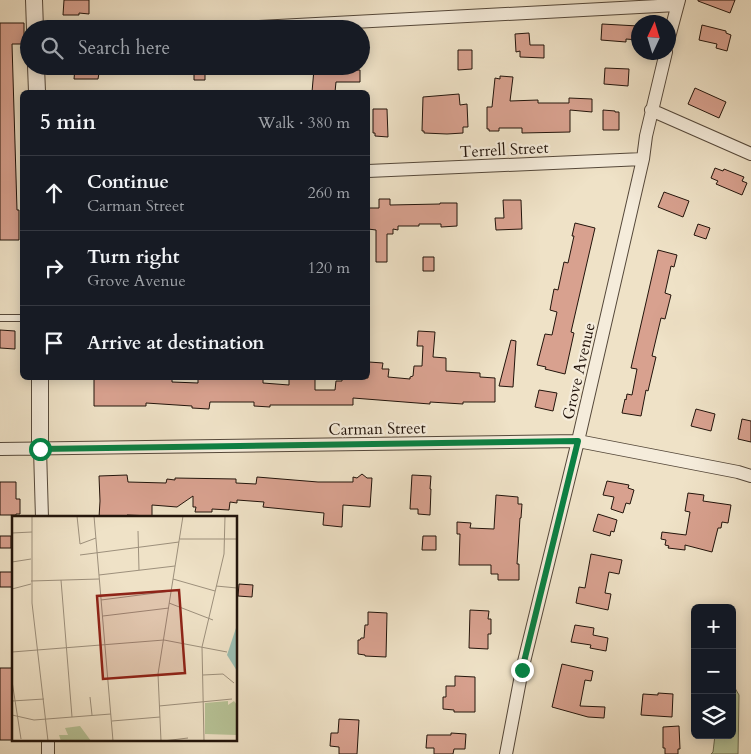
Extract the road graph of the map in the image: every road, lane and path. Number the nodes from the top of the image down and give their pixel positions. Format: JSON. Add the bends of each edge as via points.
{"nodes":[{"id":1,"x":34,"y":0,"type":"edge"},
{"id":2,"x":678,"y":2,"type":"edge"},
{"id":3,"x":675,"y":15,"type":"edge"},
{"id":4,"x":35,"y":20,"type":"edge"},
{"id":5,"x":370,"y":20,"type":"edge"},
{"id":6,"x":664,"y":60,"type":"edge"},
{"id":7,"x":36,"y":75,"type":"edge"},
{"id":8,"x":37,"y":90,"type":"edge"},
{"id":9,"x":652,"y":110,"type":"junction"},
{"id":10,"x":751,"y":154,"type":"edge"},
{"id":11,"x":643,"y":159,"type":"junction"},
{"id":12,"x":370,"y":171,"type":"edge"},
{"id":13,"x":0,"y":318,"type":"edge"},
{"id":14,"x":20,"y":318,"type":"edge"},
{"id":15,"x":40,"y":380,"type":"edge"},
{"id":16,"x":578,"y":441,"type":"junction"},
{"id":17,"x":0,"y":449,"type":"edge"},
{"id":18,"x":40,"y":449,"type":"junction"},
{"id":19,"x":751,"y":476,"type":"edge"},
{"id":20,"x":42,"y":516,"type":"edge"},
{"id":21,"x":506,"y":754,"type":"edge"}],
"edges":[{"from":1,"to":4,"type":"street"},
{"from":2,"to":3,"type":"street"},
{"from":2,"to":5,"type":"street"},
{"from":6,"to":9,"type":"street","name":"Grove Avenue"},
{"from":7,"to":8,"type":"street"},
{"from":9,"to":10,"type":"street"},
{"from":9,"to":11,"type":"street","name":"Grove Avenue"},
{"from":11,"to":12,"type":"street","name":"Terrell Street"},
{"from":11,"to":16,"type":"street","name":"Grove Avenue"},
{"from":13,"to":14,"type":"lane"},
{"from":15,"to":18,"type":"street"},
{"from":16,"to":18,"type":"street","name":"Carman Street"},
{"from":16,"to":19,"type":"street","name":"Carman Street"},
{"from":16,"to":21,"type":"street","name":"Grove Avenue","via":[[522,670]]},
{"from":17,"to":18,"type":"street","name":"Carman Street"},
{"from":18,"to":20,"type":"street"}]}
